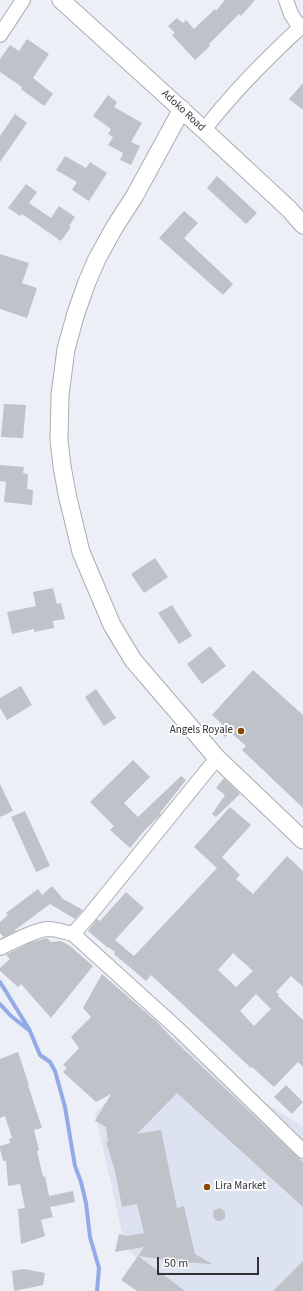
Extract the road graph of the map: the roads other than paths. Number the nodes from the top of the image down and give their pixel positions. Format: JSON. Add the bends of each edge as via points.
{"nodes":[{"id":1,"x":23,"y":0,"type":"edge"},
{"id":2,"x":61,"y":0,"type":"edge"},
{"id":3,"x":286,"y":0,"type":"edge"},
{"id":4,"x":301,"y":27,"type":"edge"},
{"id":5,"x":0,"y":35,"type":"edge"},
{"id":6,"x":182,"y":109,"type":"junction"},
{"id":7,"x":204,"y":130,"type":"junction"},
{"id":8,"x":303,"y":225,"type":"edge"},
{"id":9,"x":217,"y":758,"type":"junction"},
{"id":10,"x":303,"y":840,"type":"edge"},
{"id":11,"x":72,"y":934,"type":"junction"},
{"id":12,"x":0,"y":948,"type":"edge"},
{"id":13,"x":303,"y":1151,"type":"edge"}],
"edges":[{"from":1,"to":5,"type":"street"},
{"from":2,"to":6,"type":"street","name":"Adoko Road"},
{"from":3,"to":4,"type":"street","via":[[291,14]]},
{"from":4,"to":7,"type":"street","via":[[224,104]]},
{"from":6,"to":7,"type":"street","name":"Adoko Road"},
{"from":6,"to":9,"type":"street","via":[[134,197],[100,252],[87,282],[66,349],[60,394],[59,440],[67,494],[79,545],[112,625],[133,660]]},
{"from":7,"to":8,"type":"street","name":"Adoko Road"},
{"from":9,"to":10,"type":"street"},
{"from":9,"to":11,"type":"street","via":[[90,916]]},
{"from":11,"to":12,"type":"street","via":[[47,929]]},
{"from":11,"to":13,"type":"street","via":[[178,1029]]}]}
